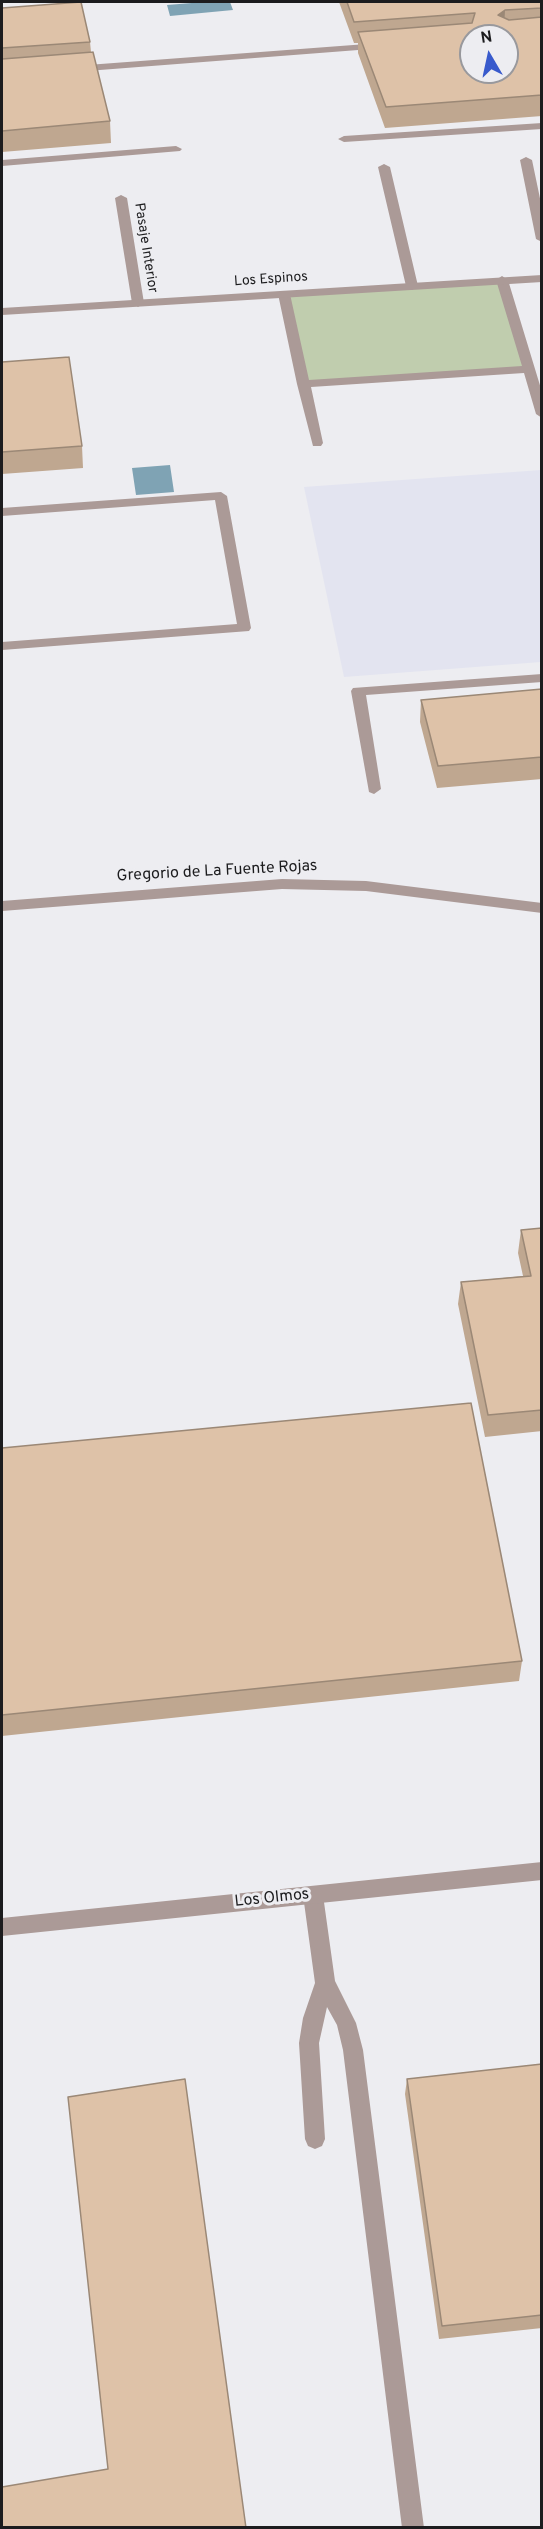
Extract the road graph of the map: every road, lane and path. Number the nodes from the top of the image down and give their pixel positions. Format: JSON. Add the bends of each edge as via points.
{"nodes":[{"id":1,"x":389,"y":45,"type":"edge"},
{"id":2,"x":60,"y":70,"type":"edge"},
{"id":3,"x":542,"y":126,"type":"edge"},
{"id":4,"x":344,"y":139,"type":"dead end"},
{"id":5,"x":176,"y":149,"type":"dead end"},
{"id":6,"x":526,"y":160,"type":"dead end"},
{"id":7,"x":2,"y":163,"type":"edge"},
{"id":8,"x":384,"y":167,"type":"dead end"},
{"id":9,"x":121,"y":198,"type":"dead end"},
{"id":10,"x":542,"y":239,"type":"edge"},
{"id":11,"x":542,"y":278,"type":"edge"},
{"id":12,"x":502,"y":280,"type":"junction"},
{"id":13,"x":412,"y":286,"type":"junction"},
{"id":14,"x":284,"y":294,"type":"junction"},
{"id":15,"x":138,"y":303,"type":"junction"},
{"id":16,"x":2,"y":312,"type":"edge"},
{"id":17,"x":528,"y":369,"type":"junction"},
{"id":18,"x":303,"y":384,"type":"junction"},
{"id":19,"x":542,"y":414,"type":"edge"},
{"id":20,"x":317,"y":443,"type":"dead end"},
{"id":21,"x":2,"y":512,"type":"edge"},
{"id":22,"x":2,"y":646,"type":"edge"},
{"id":23,"x":542,"y":678,"type":"edge"},
{"id":24,"x":374,"y":789,"type":"dead end"},
{"id":25,"x":2,"y":906,"type":"edge"},
{"id":26,"x":542,"y":908,"type":"edge"},
{"id":27,"x":542,"y":1871,"type":"edge"},
{"id":28,"x":314,"y":1895,"type":"junction"},
{"id":29,"x":2,"y":1928,"type":"edge"},
{"id":30,"x":325,"y":1983,"type":"junction"},
{"id":31,"x":315,"y":2139,"type":"dead end"},
{"id":32,"x":413,"y":2528,"type":"edge"}],
"edges":[{"from":1,"to":2,"type":"street"},
{"from":3,"to":4,"type":"street"},
{"from":5,"to":7,"type":"street"},
{"from":6,"to":10,"type":"street"},
{"from":8,"to":13,"type":"street"},
{"from":9,"to":15,"type":"street","name":"Pasaje Interior"},
{"from":11,"to":12,"type":"street","name":"Los Espinos"},
{"from":12,"to":13,"type":"street","name":"Los Espinos"},
{"from":12,"to":17,"type":"street"},
{"from":13,"to":14,"type":"street","name":"Los Espinos"},
{"from":14,"to":15,"type":"street","name":"Los Espinos"},
{"from":14,"to":18,"type":"street"},
{"from":15,"to":16,"type":"street","name":"Los Espinos"},
{"from":17,"to":18,"type":"street"},
{"from":17,"to":19,"type":"street"},
{"from":18,"to":20,"type":"street"},
{"from":21,"to":22,"type":"street","via":[[221,496],[244,628]]},
{"from":23,"to":24,"type":"street","via":[[358,691]]},
{"from":25,"to":26,"type":"street","name":"Gregorio de La Fuente Rojas","via":[[240,886],[313,884],[407,890]]},
{"from":27,"to":28,"type":"street","name":"Los Olmos"},
{"from":28,"to":29,"type":"street","name":"Los Olmos"},
{"from":28,"to":30,"type":"street"},
{"from":30,"to":31,"type":"street","via":[[312,2018],[309,2043]]},
{"from":30,"to":32,"type":"street","via":[[346,2023],[353,2050]]}]}
